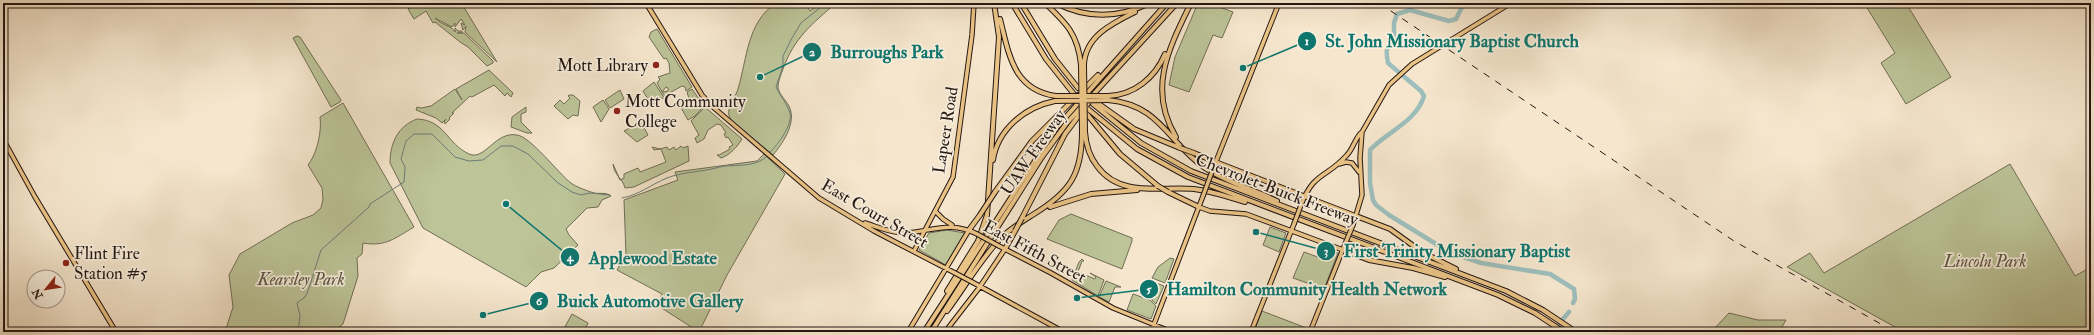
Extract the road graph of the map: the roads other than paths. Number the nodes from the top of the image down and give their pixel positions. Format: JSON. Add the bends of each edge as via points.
{"nodes":[{"id":1,"x":646,"y":3,"type":"edge"},
{"id":2,"x":974,"y":3,"type":"edge"},
{"id":3,"x":995,"y":3,"type":"edge"},
{"id":4,"x":1012,"y":3,"type":"edge"},
{"id":5,"x":1021,"y":3,"type":"edge"},
{"id":6,"x":1045,"y":3,"type":"edge"},
{"id":7,"x":1056,"y":3,"type":"edge"},
{"id":8,"x":1151,"y":3,"type":"edge"},
{"id":9,"x":1167,"y":3,"type":"edge"},
{"id":10,"x":1177,"y":3,"type":"edge"},
{"id":11,"x":1191,"y":3,"type":"edge"},
{"id":12,"x":1279,"y":3,"type":"edge"},
{"id":13,"x":1511,"y":3,"type":"edge"},
{"id":14,"x":1178,"y":28,"type":"junction"},
{"id":15,"x":1123,"y":51,"type":"junction"},
{"id":16,"x":1083,"y":65,"type":"junction"},
{"id":17,"x":1105,"y":81,"type":"junction"},
{"id":18,"x":1108,"y":98,"type":"junction"},
{"id":19,"x":1055,"y":99,"type":"junction"},
{"id":20,"x":1094,"y":103,"type":"junction"},
{"id":21,"x":1087,"y":111,"type":"junction"},
{"id":22,"x":1083,"y":132,"type":"junction"},
{"id":23,"x":1362,"y":132,"type":"junction"},
{"id":24,"x":3,"y":139,"type":"edge"},
{"id":25,"x":1187,"y":152,"type":"junction"},
{"id":26,"x":1215,"y":164,"type":"junction"},
{"id":27,"x":1337,"y":164,"type":"junction"},
{"id":28,"x":1361,"y":175,"type":"junction"},
{"id":29,"x":1157,"y":188,"type":"junction"},
{"id":30,"x":989,"y":192,"type":"junction"},
{"id":31,"x":1305,"y":196,"type":"junction"},
{"id":32,"x":1199,"y":207,"type":"junction"},
{"id":33,"x":1269,"y":208,"type":"junction"},
{"id":34,"x":935,"y":211,"type":"junction"},
{"id":35,"x":1308,"y":216,"type":"junction"},
{"id":36,"x":1356,"y":216,"type":"junction"},
{"id":37,"x":1023,"y":219,"type":"junction"},
{"id":38,"x":862,"y":222,"type":"junction"},
{"id":39,"x":955,"y":227,"type":"junction"},
{"id":40,"x":880,"y":228,"type":"junction"},
{"id":41,"x":925,"y":229,"type":"junction"},
{"id":42,"x":969,"y":230,"type":"junction"},
{"id":43,"x":1291,"y":231,"type":"junction"},
{"id":44,"x":877,"y":232,"type":"junction"},
{"id":45,"x":1005,"y":249,"type":"junction"},
{"id":46,"x":1343,"y":250,"type":"junction"},
{"id":47,"x":914,"y":251,"type":"junction"},
{"id":48,"x":946,"y":269,"type":"junction"},
{"id":49,"x":1474,"y":278,"type":"junction"},
{"id":50,"x":1465,"y":283,"type":"junction"},
{"id":51,"x":980,"y":287,"type":"junction"},
{"id":52,"x":1154,"y":325,"type":"junction"},
{"id":53,"x":927,"y":326,"type":"junction"},
{"id":54,"x":116,"y":332,"type":"edge"},
{"id":55,"x":908,"y":332,"type":"edge"},
{"id":56,"x":924,"y":332,"type":"edge"},
{"id":57,"x":931,"y":332,"type":"edge"},
{"id":58,"x":945,"y":332,"type":"edge"},
{"id":59,"x":1064,"y":332,"type":"edge"},
{"id":60,"x":1151,"y":332,"type":"edge"},
{"id":61,"x":1172,"y":332,"type":"edge"},
{"id":62,"x":1251,"y":332,"type":"edge"},
{"id":63,"x":1310,"y":332,"type":"edge"},
{"id":64,"x":1564,"y":332,"type":"edge"},
{"id":65,"x":1576,"y":332,"type":"edge"}],
"edges":[{"from":1,"to":38,"type":"main road","name":"East Court Street","via":[[709,104],[819,198]]},
{"from":2,"to":34,"type":"main road","name":"Lapeer Road","via":[[954,172],[948,189]]},
{"from":3,"to":19,"type":"highway","via":[[1011,63],[1017,73],[1032,88]]},
{"from":3,"to":30,"type":"highway","via":[[999,37]]},
{"from":4,"to":21,"type":"highway","bridge":true,"via":[[1052,68]]},
{"from":5,"to":20,"type":"highway","name":"Chevrolet-Buick Freeway","bridge":true,"via":[[1060,66]]},
{"from":6,"to":16,"type":"highway","via":[[1071,30]]},
{"from":7,"to":8,"type":"highway","via":[[1077,12],[1104,15],[1124,13]]},
{"from":8,"to":16,"type":"highway","via":[[1101,32],[1089,48]]},
{"from":9,"to":15,"type":"highway","name":"UAW Freeway"},
{"from":10,"to":17,"type":"highway","name":"UAW Freeway"},
{"from":11,"to":14,"type":"highway"},
{"from":12,"to":26,"type":"main road"},
{"from":13,"to":23,"type":"main road","via":[[1405,69],[1384,92]]},
{"from":14,"to":18,"type":"highway","via":[[1160,65],[1148,79],[1129,91]]},
{"from":14,"to":25,"type":"highway","via":[[1164,66],[1162,94],[1169,123]]},
{"from":15,"to":42,"type":"highway","bridge":true,"via":[[1032,141]]},
{"from":15,"to":53,"type":"highway","name":"UAW Freeway","via":[[1052,133]]},
{"from":16,"to":22,"type":"highway","bridge":true},
{"from":17,"to":37,"type":"highway","via":[[1065,134]]},
{"from":17,"to":57,"type":"highway","name":"UAW Freeway","via":[[1068,121],[1052,144]]},
{"from":18,"to":19,"type":"highway","bridge":true},
{"from":18,"to":25,"type":"highway","via":[[1148,113],[1164,126]]},
{"from":19,"to":30,"type":"highway","via":[[1029,111],[1006,130],[994,156]]},
{"from":20,"to":26,"type":"highway","bridge":true,"via":[[1134,129]]},
{"from":20,"to":35,"type":"highway","name":"Chevrolet-Buick Freeway","via":[[1132,137],[1175,163]]},
{"from":21,"to":29,"type":"highway","via":[[1120,154]]},
{"from":21,"to":33,"type":"highway","name":"Chevrolet-Buick Freeway","via":[[1167,167]]},
{"from":22,"to":29,"type":"highway","via":[[1089,152],[1105,175],[1129,187]]},
{"from":22,"to":37,"type":"highway","via":[[1080,160],[1070,184],[1055,200]]},
{"from":23,"to":27,"type":"main road","via":[[1350,152]]},
{"from":23,"to":28,"type":"main road"},
{"from":24,"to":54,"type":"main road","via":[[34,197]]},
{"from":25,"to":35,"type":"highway","via":[[1211,172]]},
{"from":26,"to":31,"type":"main road"},
{"from":26,"to":32,"type":"main road","bridge":true},
{"from":27,"to":28,"type":"main road","via":[[1352,163]]},
{"from":27,"to":31,"type":"main road","via":[[1315,180]]},
{"from":28,"to":36,"type":"main road","via":[[1362,198]]},
{"from":29,"to":32,"type":"highway","bridge":true},
{"from":29,"to":33,"type":"highway","via":[[1204,191]]},
{"from":29,"to":37,"type":"highway","via":[[1084,195]]},
{"from":30,"to":53,"type":"highway","via":[[987,215],[980,235]]},
{"from":31,"to":36,"type":"main road"},
{"from":31,"to":43,"type":"main road","bridge":true},
{"from":32,"to":43,"type":"main road","via":[[1245,214]]},
{"from":32,"to":52,"type":"main road"},
{"from":33,"to":50,"type":"highway","name":"Chevrolet-Buick Freeway"},
{"from":34,"to":39,"type":"main road"},
{"from":34,"to":41,"type":"main road","name":"Lapeer Road"},
{"from":35,"to":49,"type":"highway","name":"Chevrolet-Buick Freeway"},
{"from":36,"to":46,"type":"main road","bridge":true},
{"from":36,"to":49,"type":"highway","via":[[1390,229],[1422,252]]},
{"from":37,"to":45,"type":"highway","bridge":true},
{"from":37,"to":57,"type":"highway","via":[[999,240]]},
{"from":38,"to":40,"type":"main road"},
{"from":38,"to":44,"type":"main road","name":"East Court Street"},
{"from":39,"to":41,"type":"main road"},
{"from":39,"to":42,"type":"main road","name":"East Fifth Street"},
{"from":40,"to":41,"type":"main road","via":[[900,233]]},
{"from":40,"to":44,"type":"main road"},
{"from":41,"to":47,"type":"main road","name":"Lapeer Road"},
{"from":42,"to":45,"type":"main road","name":"East Fifth Street","bridge":true},
{"from":42,"to":48,"type":"main road"},
{"from":43,"to":46,"type":"main road"},
{"from":43,"to":62,"type":"main road"},
{"from":44,"to":47,"type":"main road","name":"East Court Street"},
{"from":45,"to":51,"type":"main road"},
{"from":45,"to":52,"type":"main road","name":"East Fifth Street","via":[[1111,307]]},
{"from":46,"to":50,"type":"highway","via":[[1369,260],[1413,268]]},
{"from":46,"to":63,"type":"main road"},
{"from":47,"to":48,"type":"main road","name":"East Court Street"},
{"from":48,"to":51,"type":"main road","name":"East Court Street","bridge":true},
{"from":48,"to":55,"type":"main road"},
{"from":49,"to":65,"type":"highway","name":"Chevrolet-Buick Freeway","via":[[1528,301]]},
{"from":50,"to":64,"type":"highway","name":"Chevrolet-Buick Freeway","via":[[1524,307]]},
{"from":51,"to":58,"type":"main road"},
{"from":51,"to":59,"type":"main road","name":"East Court Street"},
{"from":52,"to":60,"type":"main road"},
{"from":52,"to":61,"type":"main road","name":"East Fifth Street"},
{"from":53,"to":56,"type":"highway","name":"UAW Freeway"}]}
